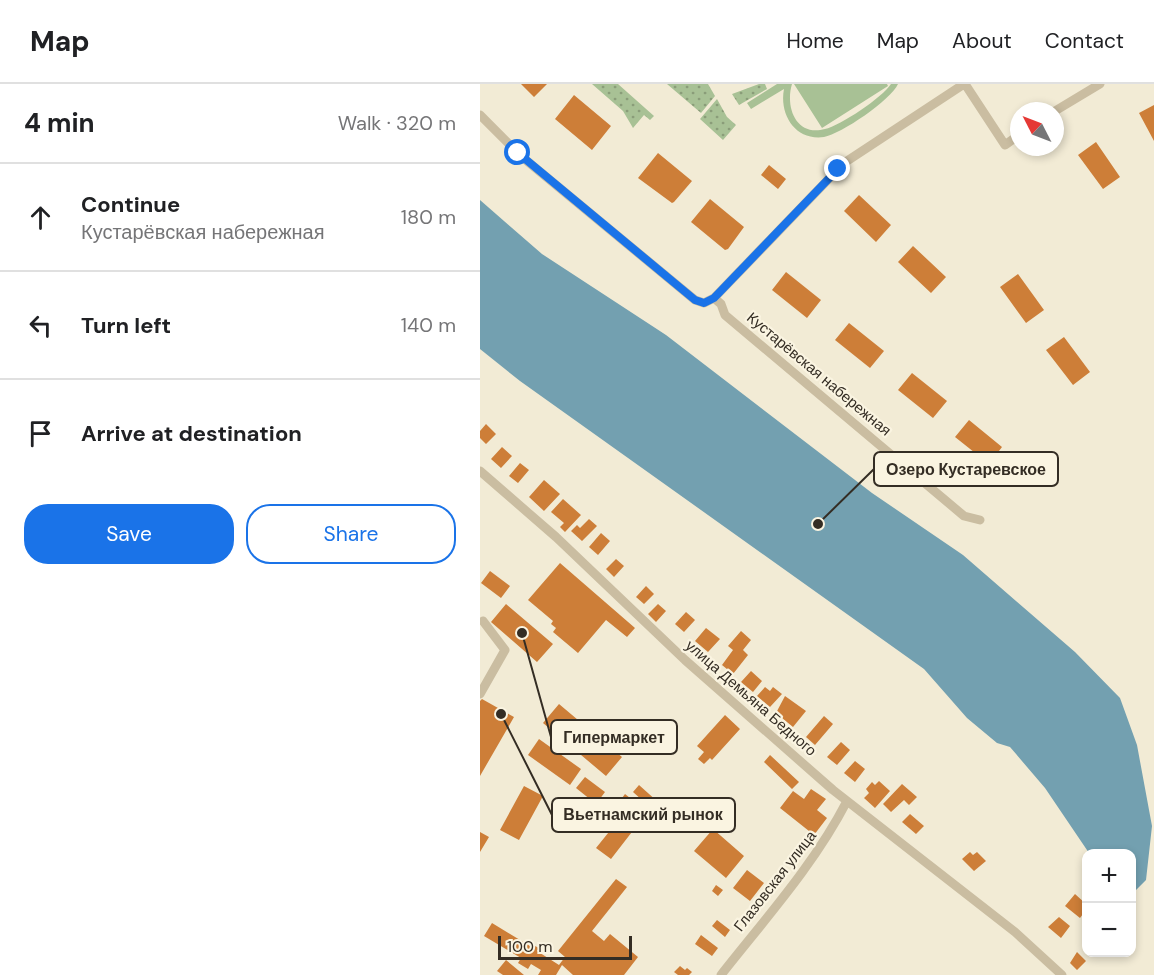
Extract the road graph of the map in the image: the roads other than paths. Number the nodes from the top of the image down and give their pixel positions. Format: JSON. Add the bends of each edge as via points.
{"nodes":[{"id":1,"x":964,"y":84,"type":"edge"},
{"id":2,"x":1100,"y":84,"type":"edge"},
{"id":3,"x":1064,"y":106,"type":"edge"},
{"id":4,"x":480,"y":115,"type":"edge"},
{"id":5,"x":1010,"y":141,"type":"edge"},
{"id":6,"x":714,"y":298,"type":"junction"},
{"id":7,"x":480,"y":471,"type":"edge"},
{"id":8,"x":980,"y":520,"type":"dead end"},
{"id":9,"x":483,"y":621,"type":"dead end"},
{"id":10,"x":480,"y":694,"type":"edge"},
{"id":11,"x":847,"y":801,"type":"junction"},
{"id":12,"x":720,"y":975,"type":"edge"},
{"id":13,"x":1062,"y":975,"type":"edge"}],
"edges":[{"from":1,"to":5,"type":"street","via":[[1005,145]]},
{"from":1,"to":6,"type":"street","via":[[852,157]]},
{"from":2,"to":3,"type":"street"},
{"from":4,"to":6,"type":"street","via":[[521,156],[695,300],[704,303]]},
{"from":6,"to":8,"type":"street","name":"Кустарёвская набережная","via":[[725,315],[964,516]]},
{"from":7,"to":11,"type":"street","name":"улица Демьяна Бедного","via":[[684,660]]},
{"from":9,"to":10,"type":"street","via":[[505,650]]},
{"from":11,"to":12,"type":"street","name":"Глазовская улица","via":[[829,835]]},
{"from":11,"to":13,"type":"street","name":"улица Демьяна Бедного","via":[[1015,932]]}]}
